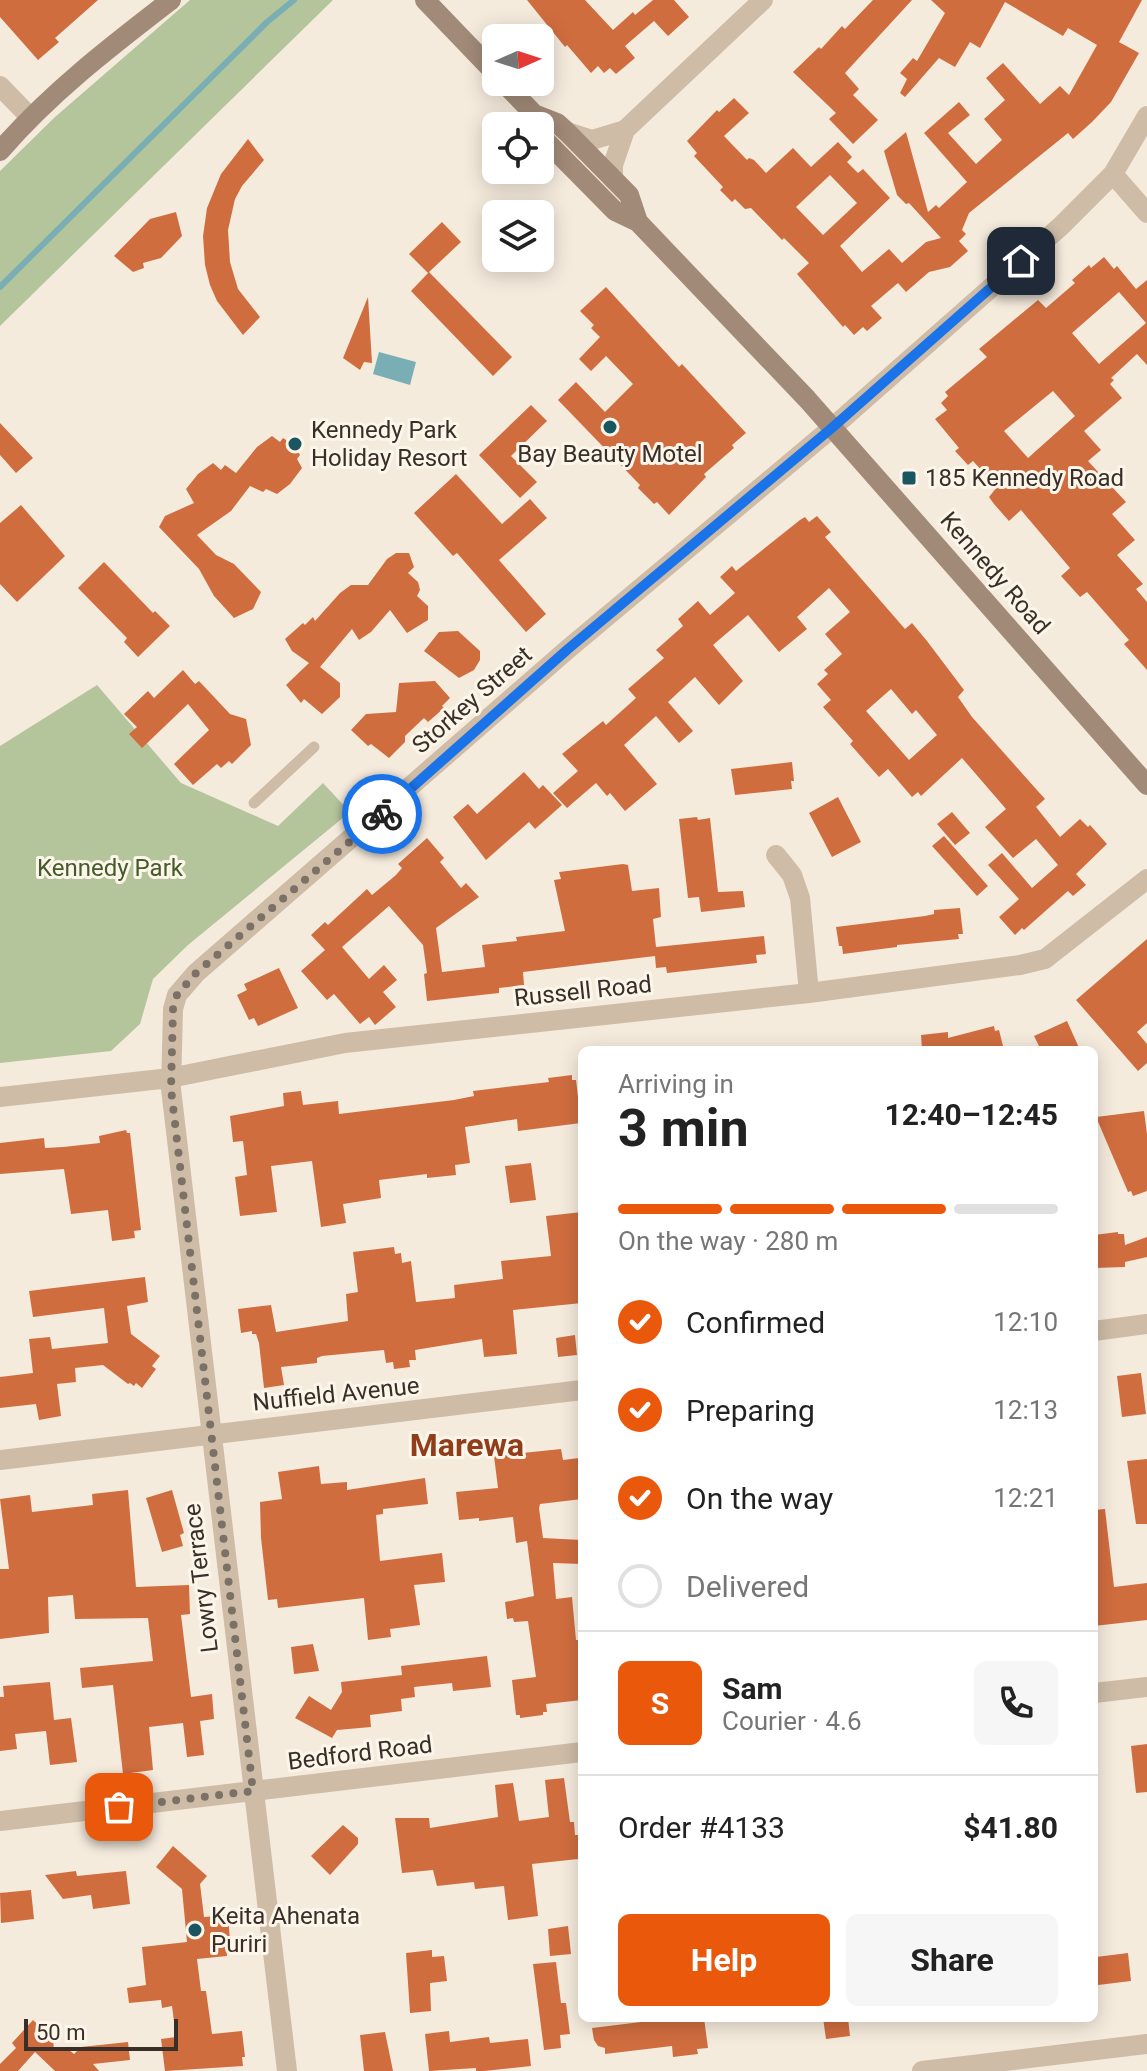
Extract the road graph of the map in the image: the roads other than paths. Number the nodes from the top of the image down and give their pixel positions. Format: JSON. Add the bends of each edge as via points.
{"nodes":[{"id":1,"x":171,"y":0,"type":"edge"},
{"id":2,"x":763,"y":0,"type":"edge"},
{"id":3,"x":424,"y":1,"type":"edge"},
{"id":4,"x":482,"y":60,"type":"edge"},
{"id":5,"x":0,"y":86,"type":"edge"},
{"id":6,"x":515,"y":96,"type":"edge"},
{"id":7,"x":529,"y":112,"type":"edge"},
{"id":8,"x":1147,"y":116,"type":"edge"},
{"id":9,"x":30,"y":117,"type":"junction"},
{"id":10,"x":554,"y":123,"type":"edge"},
{"id":11,"x":625,"y":130,"type":"junction"},
{"id":12,"x":567,"y":132,"type":"junction"},
{"id":13,"x":554,"y":149,"type":"edge"},
{"id":14,"x":0,"y":151,"type":"edge"},
{"id":15,"x":1113,"y":174,"type":"junction"},
{"id":16,"x":613,"y":179,"type":"junction"},
{"id":17,"x":1147,"y":213,"type":"edge"},
{"id":18,"x":638,"y":222,"type":"junction"},
{"id":19,"x":833,"y":427,"type":"junction"},
{"id":20,"x":314,"y":747,"type":"dead end"},
{"id":21,"x":1147,"y":785,"type":"edge"},
{"id":22,"x":254,"y":803,"type":"dead end"},
{"id":23,"x":776,"y":855,"type":"dead end"},
{"id":24,"x":1147,"y":879,"type":"edge"},
{"id":25,"x":809,"y":993,"type":"junction"},
{"id":26,"x":170,"y":1078,"type":"junction"},
{"id":27,"x":0,"y":1097,"type":"edge"},
{"id":28,"x":1147,"y":1324,"type":"edge"},
{"id":29,"x":1098,"y":1330,"type":"edge"},
{"id":30,"x":578,"y":1390,"type":"edge"},
{"id":31,"x":211,"y":1434,"type":"junction"},
{"id":32,"x":0,"y":1460,"type":"edge"},
{"id":33,"x":1147,"y":1687,"type":"edge"},
{"id":34,"x":1098,"y":1693,"type":"edge"},
{"id":35,"x":578,"y":1752,"type":"edge"},
{"id":36,"x":253,"y":1791,"type":"junction"},
{"id":37,"x":0,"y":1821,"type":"edge"},
{"id":38,"x":1147,"y":2044,"type":"edge"},
{"id":39,"x":287,"y":2071,"type":"edge"},
{"id":40,"x":922,"y":2071,"type":"edge"}],
"edges":[{"from":1,"to":9,"type":"main road"},
{"from":2,"to":11,"type":"street"},
{"from":3,"to":4,"type":"main road"},
{"from":5,"to":9,"type":"street"},
{"from":6,"to":7,"type":"main road","name":"Kennedy Road"},
{"from":8,"to":15,"type":"street","name":"Storkey Street"},
{"from":9,"to":14,"type":"main road"},
{"from":10,"to":12,"type":"main road","name":"Kennedy Road"},
{"from":11,"to":12,"type":"street","via":[[592,140]]},
{"from":11,"to":16,"type":"street"},
{"from":12,"to":16,"type":"main road","name":"Kennedy Road"},
{"from":13,"to":18,"type":"main road","name":"Kennedy Road","via":[[615,211]]},
{"from":15,"to":17,"type":"street"},
{"from":15,"to":19,"type":"street","name":"Storkey Street"},
{"from":16,"to":18,"type":"main road","name":"Kennedy Road","via":[[629,195]]},
{"from":18,"to":19,"type":"main road","name":"Kennedy Road"},
{"from":19,"to":21,"type":"main road","name":"Kennedy Road"},
{"from":19,"to":26,"type":"street","name":"Storkey Street","via":[[196,973],[177,995],[173,1009]]},
{"from":20,"to":22,"type":"lane"},
{"from":23,"to":25,"type":"street","via":[[792,875],[800,898]]},
{"from":24,"to":25,"type":"street","name":"Russell Road","via":[[1045,959]]},
{"from":25,"to":26,"type":"street","name":"Russell Road","via":[[345,1043]]},
{"from":26,"to":27,"type":"street","name":"Russell Road"},
{"from":26,"to":31,"type":"street","name":"Lowry Terrace"},
{"from":28,"to":29,"type":"street"},
{"from":30,"to":31,"type":"street","name":"Nuffield Avenue"},
{"from":31,"to":32,"type":"street","name":"Nuffield Avenue"},
{"from":31,"to":36,"type":"street","name":"Lowry Terrace"},
{"from":33,"to":34,"type":"street"},
{"from":35,"to":36,"type":"street","name":"Bedford Road"},
{"from":36,"to":37,"type":"street","name":"Bedford Road"},
{"from":36,"to":39,"type":"street","name":"Lowry Terrace"},
{"from":38,"to":40,"type":"street"}]}
